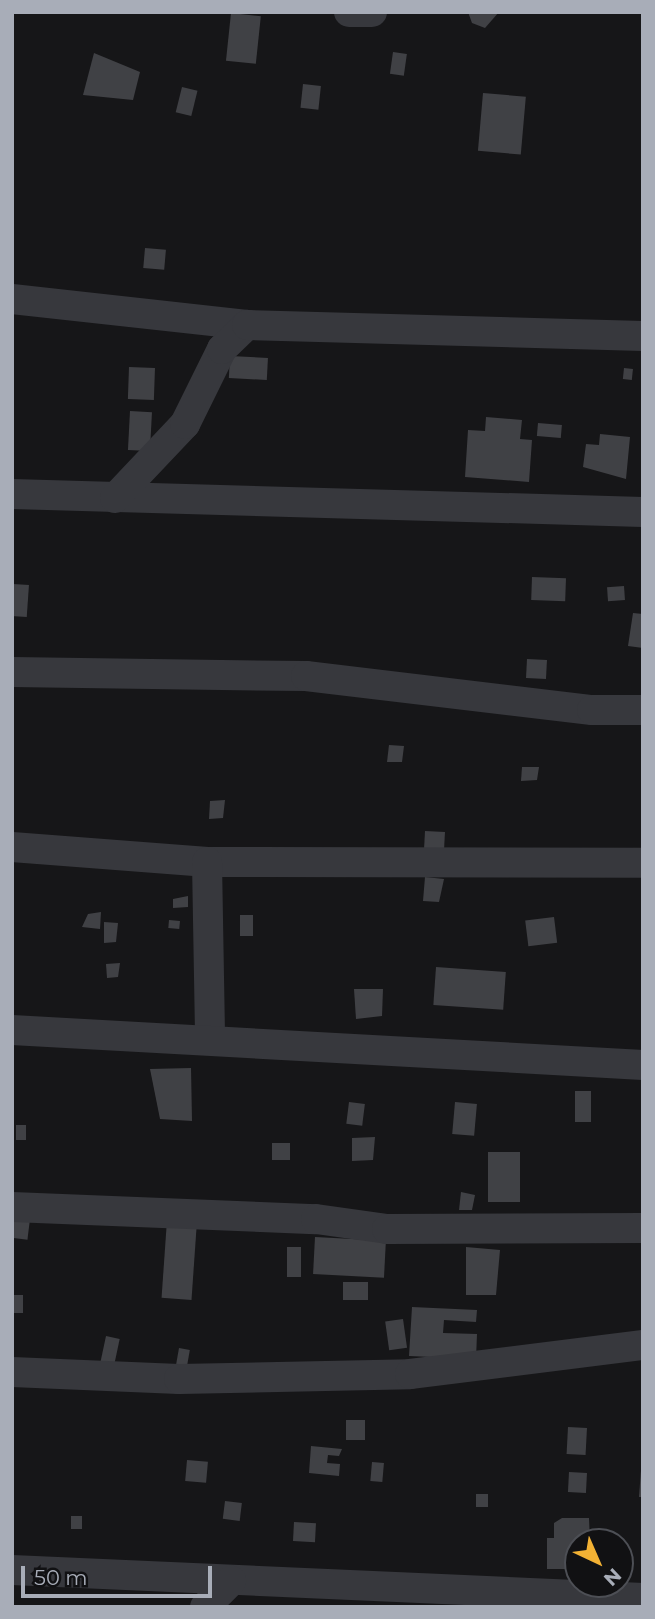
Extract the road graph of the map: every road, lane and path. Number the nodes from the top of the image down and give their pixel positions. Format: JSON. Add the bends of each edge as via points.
{"nodes":[{"id":1,"x":349,"y":12,"type":"edge"},
{"id":2,"x":372,"y":12,"type":"edge"},
{"id":3,"x":12,"y":299,"type":"edge"},
{"id":4,"x":247,"y":325,"type":"junction"},
{"id":5,"x":643,"y":336,"type":"edge"},
{"id":6,"x":12,"y":494,"type":"edge"},
{"id":7,"x":115,"y":498,"type":"junction"},
{"id":8,"x":643,"y":512,"type":"edge"},
{"id":9,"x":12,"y":672,"type":"edge"},
{"id":10,"x":643,"y":710,"type":"edge"},
{"id":11,"x":12,"y":847,"type":"edge"},
{"id":12,"x":207,"y":862,"type":"junction"},
{"id":13,"x":643,"y":863,"type":"edge"},
{"id":14,"x":12,"y":1030,"type":"edge"},
{"id":15,"x":210,"y":1039,"type":"junction"},
{"id":16,"x":643,"y":1065,"type":"edge"},
{"id":17,"x":12,"y":1207,"type":"edge"},
{"id":18,"x":643,"y":1228,"type":"edge"},
{"id":19,"x":643,"y":1345,"type":"edge"},
{"id":20,"x":12,"y":1372,"type":"edge"},
{"id":21,"x":12,"y":1570,"type":"edge"},
{"id":22,"x":231,"y":1581,"type":"junction"},
{"id":23,"x":643,"y":1598,"type":"edge"},
{"id":24,"x":602,"y":1602,"type":"edge"},
{"id":25,"x":205,"y":1607,"type":"edge"}],
"edges":[{"from":1,"to":2,"type":"street"},
{"from":3,"to":4,"type":"street"},
{"from":4,"to":5,"type":"street"},
{"from":4,"to":7,"type":"street","via":[[222,349],[185,424]]},
{"from":6,"to":7,"type":"street"},
{"from":7,"to":8,"type":"street"},
{"from":9,"to":10,"type":"street","via":[[306,676],[592,710]]},
{"from":11,"to":12,"type":"street"},
{"from":12,"to":13,"type":"street"},
{"from":12,"to":15,"type":"street"},
{"from":14,"to":15,"type":"street"},
{"from":15,"to":16,"type":"street"},
{"from":17,"to":18,"type":"street","via":[[316,1219],[387,1229]]},
{"from":19,"to":20,"type":"street","via":[[410,1374],[179,1379]]},
{"from":21,"to":22,"type":"street"},
{"from":22,"to":24,"type":"street"},
{"from":22,"to":25,"type":"street"},
{"from":23,"to":24,"type":"street"}]}
